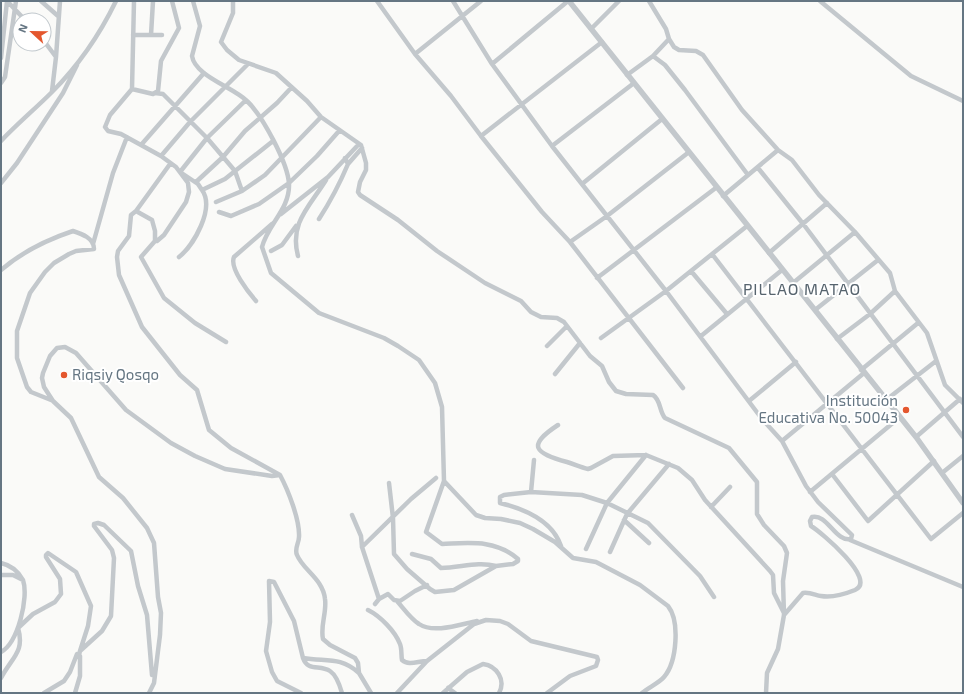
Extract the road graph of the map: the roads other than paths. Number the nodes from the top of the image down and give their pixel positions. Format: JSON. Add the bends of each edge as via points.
{"nodes":[{"id":1,"x":7,"y":1,"type":"edge"},
{"id":2,"x":16,"y":1,"type":"edge"},
{"id":3,"x":41,"y":1,"type":"edge"},
{"id":4,"x":60,"y":1,"type":"edge"},
{"id":5,"x":116,"y":1,"type":"edge"},
{"id":6,"x":134,"y":1,"type":"edge"},
{"id":7,"x":153,"y":1,"type":"edge"},
{"id":8,"x":172,"y":1,"type":"edge"},
{"id":9,"x":193,"y":1,"type":"edge"},
{"id":10,"x":233,"y":1,"type":"edge"},
{"id":11,"x":377,"y":1,"type":"edge"},
{"id":12,"x":453,"y":1,"type":"edge"},
{"id":13,"x":482,"y":1,"type":"edge"},
{"id":14,"x":568,"y":1,"type":"edge"},
{"id":15,"x":619,"y":1,"type":"edge"},
{"id":16,"x":649,"y":1,"type":"edge"},
{"id":17,"x":820,"y":1,"type":"edge"},
{"id":18,"x":16,"y":9,"type":"junction"},
{"id":19,"x":18,"y":12,"type":"edge"},
{"id":20,"x":58,"y":16,"type":"junction"},
{"id":21,"x":463,"y":17,"type":"junction"},
{"id":22,"x":591,"y":29,"type":"junction"},
{"id":23,"x":133,"y":35,"type":"junction"},
{"id":24,"x":151,"y":35,"type":"junction"},
{"id":25,"x":162,"y":35,"type":"dead end"},
{"id":26,"x":4,"y":38,"type":"junction"},
{"id":27,"x":669,"y":39,"type":"junction"},
{"id":28,"x":602,"y":42,"type":"junction"},
{"id":29,"x":1,"y":44,"type":"edge"},
{"id":30,"x":52,"y":52,"type":"edge"},
{"id":31,"x":415,"y":54,"type":"junction"},
{"id":32,"x":653,"y":56,"type":"junction"},
{"id":33,"x":56,"y":57,"type":"junction"},
{"id":34,"x":1,"y":58,"type":"edge"},
{"id":35,"x":78,"y":62,"type":"junction"},
{"id":36,"x":247,"y":64,"type":"junction"},
{"id":37,"x":492,"y":64,"type":"junction"},
{"id":38,"x":204,"y":73,"type":"junction"},
{"id":39,"x":627,"y":75,"type":"junction"},
{"id":40,"x":1,"y":83,"type":"edge"},
{"id":41,"x":634,"y":83,"type":"junction"},
{"id":42,"x":225,"y":86,"type":"junction"},
{"id":43,"x":291,"y":88,"type":"junction"},
{"id":44,"x":132,"y":89,"type":"junction"},
{"id":45,"x":52,"y":91,"type":"junction"},
{"id":46,"x":155,"y":93,"type":"junction"},
{"id":47,"x":246,"y":100,"type":"junction"},
{"id":48,"x":963,"y":101,"type":"edge"},
{"id":49,"x":522,"y":105,"type":"junction"},
{"id":50,"x":174,"y":106,"type":"junction"},
{"id":51,"x":321,"y":117,"type":"junction"},
{"id":52,"x":260,"y":119,"type":"junction"},
{"id":53,"x":662,"y":119,"type":"junction"},
{"id":54,"x":190,"y":122,"type":"junction"},
{"id":55,"x":339,"y":131,"type":"junction"},
{"id":56,"x":480,"y":136,"type":"junction"},
{"id":57,"x":127,"y":137,"type":"junction"},
{"id":58,"x":207,"y":138,"type":"junction"},
{"id":59,"x":1,"y":141,"type":"edge"},
{"id":60,"x":273,"y":141,"type":"junction"},
{"id":61,"x":141,"y":145,"type":"junction"},
{"id":62,"x":360,"y":146,"type":"junction"},
{"id":63,"x":552,"y":146,"type":"junction"},
{"id":64,"x":778,"y":150,"type":"junction"},
{"id":65,"x":689,"y":152,"type":"junction"},
{"id":66,"x":161,"y":156,"type":"junction"},
{"id":67,"x":223,"y":157,"type":"junction"},
{"id":68,"x":345,"y":158,"type":"junction"},
{"id":69,"x":283,"y":159,"type":"junction"},
{"id":70,"x":170,"y":164,"type":"junction"},
{"id":71,"x":348,"y":164,"type":"junction"},
{"id":72,"x":758,"y":168,"type":"junction"},
{"id":73,"x":235,"y":171,"type":"junction"},
{"id":74,"x":180,"y":172,"type":"junction"},
{"id":75,"x":748,"y":175,"type":"junction"},
{"id":76,"x":328,"y":177,"type":"junction"},
{"id":77,"x":196,"y":182,"type":"junction"},
{"id":78,"x":1,"y":183,"type":"edge"},
{"id":79,"x":289,"y":183,"type":"junction"},
{"id":80,"x":582,"y":184,"type":"junction"},
{"id":81,"x":717,"y":187,"type":"junction"},
{"id":82,"x":202,"y":190,"type":"junction"},
{"id":83,"x":242,"y":192,"type":"junction"},
{"id":84,"x":723,"y":196,"type":"junction"},
{"id":85,"x":216,"y":202,"type":"dead end"},
{"id":86,"x":827,"y":203,"type":"junction"},
{"id":87,"x":136,"y":211,"type":"junction"},
{"id":88,"x":219,"y":212,"type":"dead end"},
{"id":89,"x":281,"y":214,"type":"junction"},
{"id":90,"x":607,"y":216,"type":"junction"},
{"id":91,"x":319,"y":219,"type":"dead end"},
{"id":92,"x":273,"y":223,"type":"junction"},
{"id":93,"x":298,"y":225,"type":"junction"},
{"id":94,"x":804,"y":225,"type":"junction"},
{"id":95,"x":747,"y":226,"type":"junction"},
{"id":96,"x":855,"y":232,"type":"junction"},
{"id":97,"x":155,"y":241,"type":"junction"},
{"id":98,"x":570,"y":242,"type":"junction"},
{"id":99,"x":93,"y":244,"type":"junction"},
{"id":100,"x":634,"y":250,"type":"junction"},
{"id":101,"x":271,"y":251,"type":"dead end"},
{"id":102,"x":769,"y":253,"type":"junction"},
{"id":103,"x":712,"y":254,"type":"junction"},
{"id":104,"x":298,"y":256,"type":"dead end"},
{"id":105,"x":827,"y":256,"type":"junction"},
{"id":106,"x":179,"y":257,"type":"dead end"},
{"id":107,"x":878,"y":260,"type":"junction"},
{"id":108,"x":1,"y":270,"type":"edge"},
{"id":109,"x":691,"y":270,"type":"junction"},
{"id":110,"x":782,"y":270,"type":"junction"},
{"id":111,"x":597,"y":278,"type":"junction"},
{"id":112,"x":793,"y":283,"type":"junction"},
{"id":113,"x":848,"y":285,"type":"junction"},
{"id":114,"x":666,"y":291,"type":"junction"},
{"id":115,"x":895,"y":291,"type":"junction"},
{"id":116,"x":746,"y":298,"type":"junction"},
{"id":117,"x":256,"y":301,"type":"dead end"},
{"id":118,"x":815,"y":310,"type":"junction"},
{"id":119,"x":727,"y":314,"type":"junction"},
{"id":120,"x":870,"y":314,"type":"junction"},
{"id":121,"x":628,"y":319,"type":"junction"},
{"id":122,"x":918,"y":323,"type":"junction"},
{"id":123,"x":567,"y":326,"type":"junction"},
{"id":124,"x":701,"y":336,"type":"junction"},
{"id":125,"x":601,"y":338,"type":"dead end"},
{"id":126,"x":837,"y":339,"type":"junction"},
{"id":127,"x":226,"y":342,"type":"dead end"},
{"id":128,"x":580,"y":343,"type":"junction"},
{"id":129,"x":894,"y":344,"type":"junction"},
{"id":130,"x":547,"y":346,"type":"dead end"},
{"id":131,"x":936,"y":361,"type":"junction"},
{"id":132,"x":796,"y":362,"type":"junction"},
{"id":133,"x":863,"y":372,"type":"junction"},
{"id":134,"x":555,"y":374,"type":"dead end"},
{"id":135,"x":917,"y":375,"type":"junction"},
{"id":136,"x":683,"y":388,"type":"dead end"},
{"id":137,"x":53,"y":400,"type":"junction"},
{"id":138,"x":886,"y":400,"type":"junction"},
{"id":139,"x":749,"y":401,"type":"junction"},
{"id":140,"x":961,"y":401,"type":"edge"},
{"id":141,"x":827,"y":403,"type":"junction"},
{"id":142,"x":944,"y":412,"type":"junction"},
{"id":143,"x":900,"y":417,"type":"junction"},
{"id":144,"x":558,"y":425,"type":"dead end"},
{"id":145,"x":916,"y":437,"type":"junction"},
{"id":146,"x":963,"y":437,"type":"edge"},
{"id":147,"x":782,"y":442,"type":"junction"},
{"id":148,"x":861,"y":450,"type":"junction"},
{"id":149,"x":646,"y":455,"type":"junction"},
{"id":150,"x":963,"y":456,"type":"edge"},
{"id":151,"x":534,"y":460,"type":"dead end"},
{"id":152,"x":934,"y":461,"type":"junction"},
{"id":153,"x":669,"y":464,"type":"junction"},
{"id":154,"x":942,"y":473,"type":"junction"},
{"id":155,"x":832,"y":474,"type":"junction"},
{"id":156,"x":280,"y":475,"type":"junction"},
{"id":157,"x":436,"y":478,"type":"dead end"},
{"id":158,"x":444,"y":481,"type":"junction"},
{"id":159,"x":389,"y":483,"type":"dead end"},
{"id":160,"x":730,"y":487,"type":"dead end"},
{"id":161,"x":531,"y":492,"type":"junction"},
{"id":162,"x":810,"y":492,"type":"junction"},
{"id":163,"x":897,"y":493,"type":"junction"},
{"id":164,"x":607,"y":503,"type":"junction"},
{"id":165,"x":963,"y":503,"type":"edge"},
{"id":166,"x":711,"y":507,"type":"junction"},
{"id":167,"x":963,"y":513,"type":"edge"},
{"id":168,"x":627,"y":514,"type":"junction"},
{"id":169,"x":352,"y":515,"type":"dead end"},
{"id":170,"x":393,"y":518,"type":"junction"},
{"id":171,"x":624,"y":520,"type":"junction"},
{"id":172,"x":850,"y":540,"type":"junction"},
{"id":173,"x":649,"y":543,"type":"dead end"},
{"id":174,"x":561,"y":546,"type":"junction"},
{"id":175,"x":362,"y":547,"type":"junction"},
{"id":176,"x":586,"y":549,"type":"dead end"},
{"id":177,"x":610,"y":552,"type":"dead end"},
{"id":178,"x":412,"y":554,"type":"dead end"},
{"id":179,"x":1,"y":563,"type":"edge"},
{"id":180,"x":496,"y":566,"type":"junction"},
{"id":181,"x":1,"y":576,"type":"edge"},
{"id":182,"x":23,"y":580,"type":"junction"},
{"id":183,"x":427,"y":585,"type":"junction"},
{"id":184,"x":963,"y":587,"type":"edge"},
{"id":185,"x":714,"y":597,"type":"dead end"},
{"id":186,"x":379,"y":599,"type":"junction"},
{"id":187,"x":397,"y":601,"type":"junction"},
{"id":188,"x":375,"y":604,"type":"dead end"},
{"id":189,"x":368,"y":610,"type":"dead end"},
{"id":190,"x":784,"y":615,"type":"junction"},
{"id":191,"x":481,"y":621,"type":"junction"},
{"id":192,"x":18,"y":628,"type":"junction"},
{"id":193,"x":1,"y":652,"type":"edge"},
{"id":194,"x":80,"y":653,"type":"junction"},
{"id":195,"x":303,"y":658,"type":"junction"},
{"id":196,"x":427,"y":661,"type":"junction"},
{"id":197,"x":359,"y":673,"type":"junction"},
{"id":198,"x":1,"y":678,"type":"edge"},
{"id":199,"x":152,"y":686,"type":"junction"},
{"id":200,"x":448,"y":688,"type":"junction"},
{"id":201,"x":44,"y":693,"type":"edge"},
{"id":202,"x":75,"y":693,"type":"edge"},
{"id":203,"x":149,"y":693,"type":"edge"},
{"id":204,"x":302,"y":693,"type":"edge"},
{"id":205,"x":342,"y":693,"type":"edge"},
{"id":206,"x":371,"y":693,"type":"edge"},
{"id":207,"x":397,"y":693,"type":"edge"},
{"id":208,"x":443,"y":693,"type":"edge"},
{"id":209,"x":455,"y":693,"type":"edge"},
{"id":210,"x":499,"y":693,"type":"edge"},
{"id":211,"x":547,"y":693,"type":"edge"},
{"id":212,"x":642,"y":693,"type":"edge"},
{"id":213,"x":766,"y":693,"type":"edge"}],
"edges":[{"from":1,"to":18,"type":"street"},
{"from":1,"to":26,"type":"street"},
{"from":2,"to":18,"type":"street"},
{"from":3,"to":20,"type":"street"},
{"from":4,"to":20,"type":"street"},
{"from":5,"to":35,"type":"street","via":[[106,21]]},
{"from":6,"to":23,"type":"street"},
{"from":7,"to":24,"type":"street"},
{"from":8,"to":46,"type":"street","via":[[180,28],[161,61],[159,88]]},
{"from":9,"to":38,"type":"street","via":[[200,26],[192,60]]},
{"from":10,"to":36,"type":"street","via":[[233,13],[221,42],[230,54]]},
{"from":11,"to":31,"type":"street"},
{"from":12,"to":21,"type":"street"},
{"from":13,"to":21,"type":"street"},
{"from":14,"to":22,"type":"street"},
{"from":14,"to":37,"type":"street"},
{"from":15,"to":22,"type":"street"},
{"from":16,"to":27,"type":"street","via":[[666,28]]},
{"from":17,"to":48,"type":"street","via":[[911,76]]},
{"from":18,"to":19,"type":"street"},
{"from":18,"to":40,"type":"street","via":[[5,77]]},
{"from":20,"to":33,"type":"street"},
{"from":21,"to":31,"type":"street"},
{"from":21,"to":37,"type":"street"},
{"from":22,"to":28,"type":"street"},
{"from":23,"to":24,"type":"street"},
{"from":23,"to":44,"type":"street"},
{"from":24,"to":25,"type":"street"},
{"from":26,"to":29,"type":"street"},
{"from":26,"to":34,"type":"street"},
{"from":27,"to":32,"type":"street"},
{"from":27,"to":64,"type":"street","via":[[676,48],[689,49],[703,55],[742,110]]},
{"from":28,"to":39,"type":"street"},
{"from":28,"to":49,"type":"street"},
{"from":30,"to":33,"type":"street"},
{"from":31,"to":56,"type":"street"},
{"from":32,"to":39,"type":"street"},
{"from":32,"to":75,"type":"street","via":[[665,65],[685,90]]},
{"from":33,"to":45,"type":"street"},
{"from":35,"to":45,"type":"street"},
{"from":35,"to":78,"type":"street","via":[[62,93],[17,163]]},
{"from":36,"to":42,"type":"street"},
{"from":36,"to":43,"type":"street","via":[[276,73]]},
{"from":37,"to":49,"type":"street"},
{"from":38,"to":42,"type":"street"},
{"from":38,"to":50,"type":"street"},
{"from":39,"to":41,"type":"street"},
{"from":41,"to":53,"type":"street"},
{"from":41,"to":63,"type":"street"},
{"from":42,"to":47,"type":"street"},
{"from":42,"to":54,"type":"street"},
{"from":43,"to":51,"type":"street"},
{"from":43,"to":52,"type":"street"},
{"from":44,"to":46,"type":"street"},
{"from":44,"to":57,"type":"street","via":[[110,115],[105,127],[108,131]]},
{"from":45,"to":59,"type":"street"},
{"from":46,"to":50,"type":"street","via":[[163,94]]},
{"from":47,"to":52,"type":"street"},
{"from":47,"to":58,"type":"street"},
{"from":49,"to":56,"type":"street"},
{"from":49,"to":63,"type":"street"},
{"from":50,"to":54,"type":"street"},
{"from":50,"to":61,"type":"street"},
{"from":51,"to":55,"type":"street"},
{"from":51,"to":69,"type":"street"},
{"from":52,"to":60,"type":"street"},
{"from":52,"to":67,"type":"street","via":[[245,131]]},
{"from":53,"to":65,"type":"street"},
{"from":53,"to":80,"type":"street"},
{"from":54,"to":58,"type":"street"},
{"from":54,"to":66,"type":"street"},
{"from":55,"to":62,"type":"street"},
{"from":55,"to":79,"type":"street"},
{"from":56,"to":98,"type":"street"},
{"from":57,"to":61,"type":"street"},
{"from":57,"to":99,"type":"street","via":[[113,173]]},
{"from":58,"to":67,"type":"street"},
{"from":58,"to":74,"type":"street"},
{"from":60,"to":69,"type":"street"},
{"from":60,"to":73,"type":"street"},
{"from":61,"to":66,"type":"street"},
{"from":62,"to":68,"type":"street"},
{"from":62,"to":71,"type":"street"},
{"from":62,"to":123,"type":"street","via":[[366,163],[366,170],[358,186],[360,195],[485,283],[520,301],[531,312],[541,317],[560,320]]},
{"from":63,"to":80,"type":"street"},
{"from":64,"to":72,"type":"street"},
{"from":64,"to":86,"type":"street","via":[[792,160]]},
{"from":65,"to":81,"type":"street"},
{"from":65,"to":90,"type":"street"},
{"from":66,"to":70,"type":"street"},
{"from":67,"to":73,"type":"street"},
{"from":67,"to":77,"type":"street"},
{"from":68,"to":71,"type":"street"},
{"from":68,"to":76,"type":"street"},
{"from":69,"to":79,"type":"street"},
{"from":69,"to":83,"type":"street"},
{"from":70,"to":74,"type":"street"},
{"from":70,"to":87,"type":"street"},
{"from":71,"to":91,"type":"street","via":[[330,203]]},
{"from":72,"to":75,"type":"street"},
{"from":72,"to":94,"type":"street"},
{"from":73,"to":82,"type":"street"},
{"from":73,"to":83,"type":"street"},
{"from":74,"to":77,"type":"street"},
{"from":74,"to":97,"type":"street","via":[[188,183],[188,198],[164,235]]},
{"from":75,"to":84,"type":"street"},
{"from":76,"to":89,"type":"street"},
{"from":76,"to":93,"type":"street"},
{"from":77,"to":82,"type":"street"},
{"from":79,"to":88,"type":"street","via":[[259,204],[231,216]]},
{"from":79,"to":89,"type":"street"},
{"from":80,"to":90,"type":"street"},
{"from":81,"to":84,"type":"street"},
{"from":81,"to":100,"type":"street"},
{"from":82,"to":106,"type":"street","via":[[208,204],[206,212],[196,238]]},
{"from":83,"to":85,"type":"street"},
{"from":84,"to":95,"type":"street"},
{"from":86,"to":94,"type":"street"},
{"from":86,"to":96,"type":"street"},
{"from":87,"to":97,"type":"street","via":[[152,220]]},
{"from":87,"to":156,"type":"street","via":[[129,218],[129,236],[118,251],[117,257],[119,275],[142,327],[180,375],[197,390],[209,430],[231,448]]},
{"from":89,"to":92,"type":"street"},
{"from":90,"to":98,"type":"street"},
{"from":90,"to":100,"type":"street"},
{"from":92,"to":117,"type":"street","via":[[232,261]]},
{"from":92,"to":158,"type":"street","via":[[262,247],[275,278],[319,313],[384,338],[424,365],[438,390],[442,406]]},
{"from":93,"to":101,"type":"street","via":[[282,245]]},
{"from":93,"to":104,"type":"street","via":[[295,236]]},
{"from":94,"to":102,"type":"street"},
{"from":94,"to":105,"type":"street"},
{"from":95,"to":102,"type":"street"},
{"from":95,"to":103,"type":"street"},
{"from":96,"to":105,"type":"street"},
{"from":96,"to":107,"type":"street"},
{"from":97,"to":127,"type":"street","via":[[141,257],[164,298],[195,323]]},
{"from":98,"to":111,"type":"street"},
{"from":99,"to":108,"type":"street","via":[[91,240],[73,230],[26,251]]},
{"from":99,"to":137,"type":"street","via":[[94,249],[69,254],[45,272],[30,293],[17,331],[17,358],[27,387],[32,392]]},
{"from":100,"to":111,"type":"street"},
{"from":100,"to":114,"type":"street"},
{"from":102,"to":110,"type":"street"},
{"from":103,"to":109,"type":"street"},
{"from":103,"to":116,"type":"street"},
{"from":105,"to":112,"type":"street"},
{"from":105,"to":113,"type":"street"},
{"from":107,"to":113,"type":"street"},
{"from":107,"to":115,"type":"street","via":[[890,273]]},
{"from":109,"to":114,"type":"street"},
{"from":109,"to":119,"type":"street"},
{"from":110,"to":112,"type":"street"},
{"from":110,"to":116,"type":"street"},
{"from":111,"to":121,"type":"street"},
{"from":112,"to":118,"type":"street"},
{"from":113,"to":118,"type":"street"},
{"from":113,"to":120,"type":"street"},
{"from":114,"to":121,"type":"street"},
{"from":114,"to":124,"type":"street"},
{"from":115,"to":120,"type":"street"},
{"from":115,"to":122,"type":"street"},
{"from":116,"to":119,"type":"street"},
{"from":116,"to":132,"type":"street"},
{"from":118,"to":126,"type":"street"},
{"from":119,"to":124,"type":"street"},
{"from":120,"to":126,"type":"street"},
{"from":120,"to":129,"type":"street"},
{"from":121,"to":125,"type":"street"},
{"from":121,"to":136,"type":"street"},
{"from":122,"to":129,"type":"street"},
{"from":122,"to":131,"type":"street","via":[[927,333]]},
{"from":123,"to":128,"type":"street"},
{"from":123,"to":130,"type":"street"},
{"from":124,"to":139,"type":"street"},
{"from":126,"to":133,"type":"street"},
{"from":128,"to":134,"type":"street"},
{"from":128,"to":190,"type":"street","via":[[602,366],[616,391],[653,395],[658,399],[665,418],[729,448],[752,475],[759,486],[757,514],[787,553],[783,581]]},
{"from":129,"to":133,"type":"street"},
{"from":129,"to":135,"type":"street"},
{"from":131,"to":135,"type":"street"},
{"from":131,"to":140,"type":"street","via":[[945,385]]},
{"from":132,"to":139,"type":"street"},
{"from":132,"to":141,"type":"street"},
{"from":133,"to":138,"type":"street"},
{"from":133,"to":141,"type":"street"},
{"from":135,"to":138,"type":"street"},
{"from":135,"to":142,"type":"street"},
{"from":137,"to":156,"type":"street","via":[[44,387],[42,378],[55,350],[65,347],[81,358],[126,410],[172,443],[225,469]]},
{"from":137,"to":199,"type":"street","via":[[71,418],[99,477],[123,498],[150,534],[156,553],[161,613]]},
{"from":138,"to":143,"type":"street"},
{"from":139,"to":147,"type":"street"},
{"from":140,"to":142,"type":"street"},
{"from":141,"to":147,"type":"street"},
{"from":141,"to":148,"type":"street"},
{"from":142,"to":145,"type":"street"},
{"from":142,"to":146,"type":"street"},
{"from":143,"to":145,"type":"street"},
{"from":143,"to":148,"type":"street"},
{"from":144,"to":149,"type":"street","via":[[544,434],[538,444],[542,454],[550,458],[592,468],[613,456]]},
{"from":145,"to":152,"type":"street"},
{"from":147,"to":162,"type":"street"},
{"from":148,"to":155,"type":"street"},
{"from":148,"to":163,"type":"street"},
{"from":149,"to":153,"type":"street"},
{"from":149,"to":164,"type":"street"},
{"from":150,"to":154,"type":"street"},
{"from":151,"to":161,"type":"street"},
{"from":152,"to":154,"type":"street"},
{"from":152,"to":163,"type":"street"},
{"from":153,"to":166,"type":"street","via":[[687,475]]},
{"from":153,"to":168,"type":"street"},
{"from":154,"to":165,"type":"street"},
{"from":155,"to":162,"type":"street"},
{"from":155,"to":163,"type":"street","via":[[868,521]]},
{"from":156,"to":197,"type":"street","via":[[298,525],[297,555],[316,578],[325,598],[323,639],[354,658],[358,662]]},
{"from":157,"to":170,"type":"street"},
{"from":158,"to":174,"type":"street","via":[[476,515],[520,523]]},
{"from":158,"to":180,"type":"street","via":[[426,532],[442,544],[483,543],[504,549],[518,559],[516,563]]},
{"from":159,"to":170,"type":"street"},
{"from":160,"to":166,"type":"street"},
{"from":161,"to":164,"type":"street","via":[[582,495]]},
{"from":161,"to":174,"type":"street","via":[[504,495],[499,501],[523,509],[539,519],[555,533]]},
{"from":162,"to":172,"type":"street","via":[[851,533]]},
{"from":163,"to":167,"type":"street","via":[[931,539]]},
{"from":164,"to":168,"type":"street"},
{"from":164,"to":176,"type":"street"},
{"from":166,"to":190,"type":"street","via":[[773,575],[774,593]]},
{"from":168,"to":171,"type":"street"},
{"from":168,"to":185,"type":"street","via":[[648,523],[700,576]]},
{"from":169,"to":175,"type":"street","via":[[361,536]]},
{"from":170,"to":175,"type":"street"},
{"from":170,"to":183,"type":"street","via":[[394,554],[407,569]]},
{"from":171,"to":173,"type":"street"},
{"from":171,"to":177,"type":"street"},
{"from":172,"to":184,"type":"street"},
{"from":172,"to":190,"type":"street","via":[[841,536],[823,520],[812,517],[811,526],[820,531],[851,563],[860,577],[860,584],[856,589],[832,596],[803,594]]},
{"from":174,"to":212,"type":"street","via":[[573,558],[596,562],[640,585],[671,610],[676,633],[672,658],[664,678]]},
{"from":175,"to":186,"type":"street"},
{"from":178,"to":180,"type":"street","via":[[431,559],[441,568],[461,567],[474,563]]},
{"from":179,"to":182,"type":"street","via":[[20,574]]},
{"from":180,"to":183,"type":"street","via":[[450,590],[435,592]]},
{"from":181,"to":182,"type":"street","via":[[13,575]]},
{"from":182,"to":192,"type":"street","via":[[26,600]]},
{"from":183,"to":187,"type":"street"},
{"from":186,"to":187,"type":"street","via":[[388,594]]},
{"from":186,"to":188,"type":"street"},
{"from":187,"to":191,"type":"street","via":[[416,622],[427,628],[455,627]]},
{"from":189,"to":196,"type":"street","via":[[394,633],[401,646],[402,660],[412,663]]},
{"from":190,"to":213,"type":"street","via":[[778,649],[767,673]]},
{"from":191,"to":196,"type":"street"},
{"from":191,"to":211,"type":"street","via":[[500,621],[531,641],[597,657],[596,666],[570,676]]},
{"from":192,"to":193,"type":"street","via":[[8,646]]},
{"from":192,"to":194,"type":"street","via":[[33,614],[55,602],[61,594],[60,579],[46,557],[48,554],[76,572],[91,606]]},
{"from":192,"to":198,"type":"street","via":[[21,646]]},
{"from":194,"to":199,"type":"street","via":[[102,631],[111,616],[114,558],[112,550],[94,526],[98,523],[131,551],[147,615]]},
{"from":194,"to":201,"type":"street","via":[[74,659],[64,681]]},
{"from":194,"to":202,"type":"street","via":[[80,676]]},
{"from":195,"to":197,"type":"street","via":[[340,661],[349,664]]},
{"from":195,"to":204,"type":"street","via":[[294,621],[274,582],[269,581],[270,622],[266,651],[272,672],[278,681]]},
{"from":195,"to":205,"type":"street","via":[[307,666],[329,671]]},
{"from":196,"to":207,"type":"street"},
{"from":197,"to":206,"type":"street"},
{"from":199,"to":203,"type":"street"},
{"from":200,"to":208,"type":"street"},
{"from":200,"to":209,"type":"street"},
{"from":200,"to":210,"type":"street","via":[[467,672],[483,664],[492,666],[498,673],[502,683]]}]}
